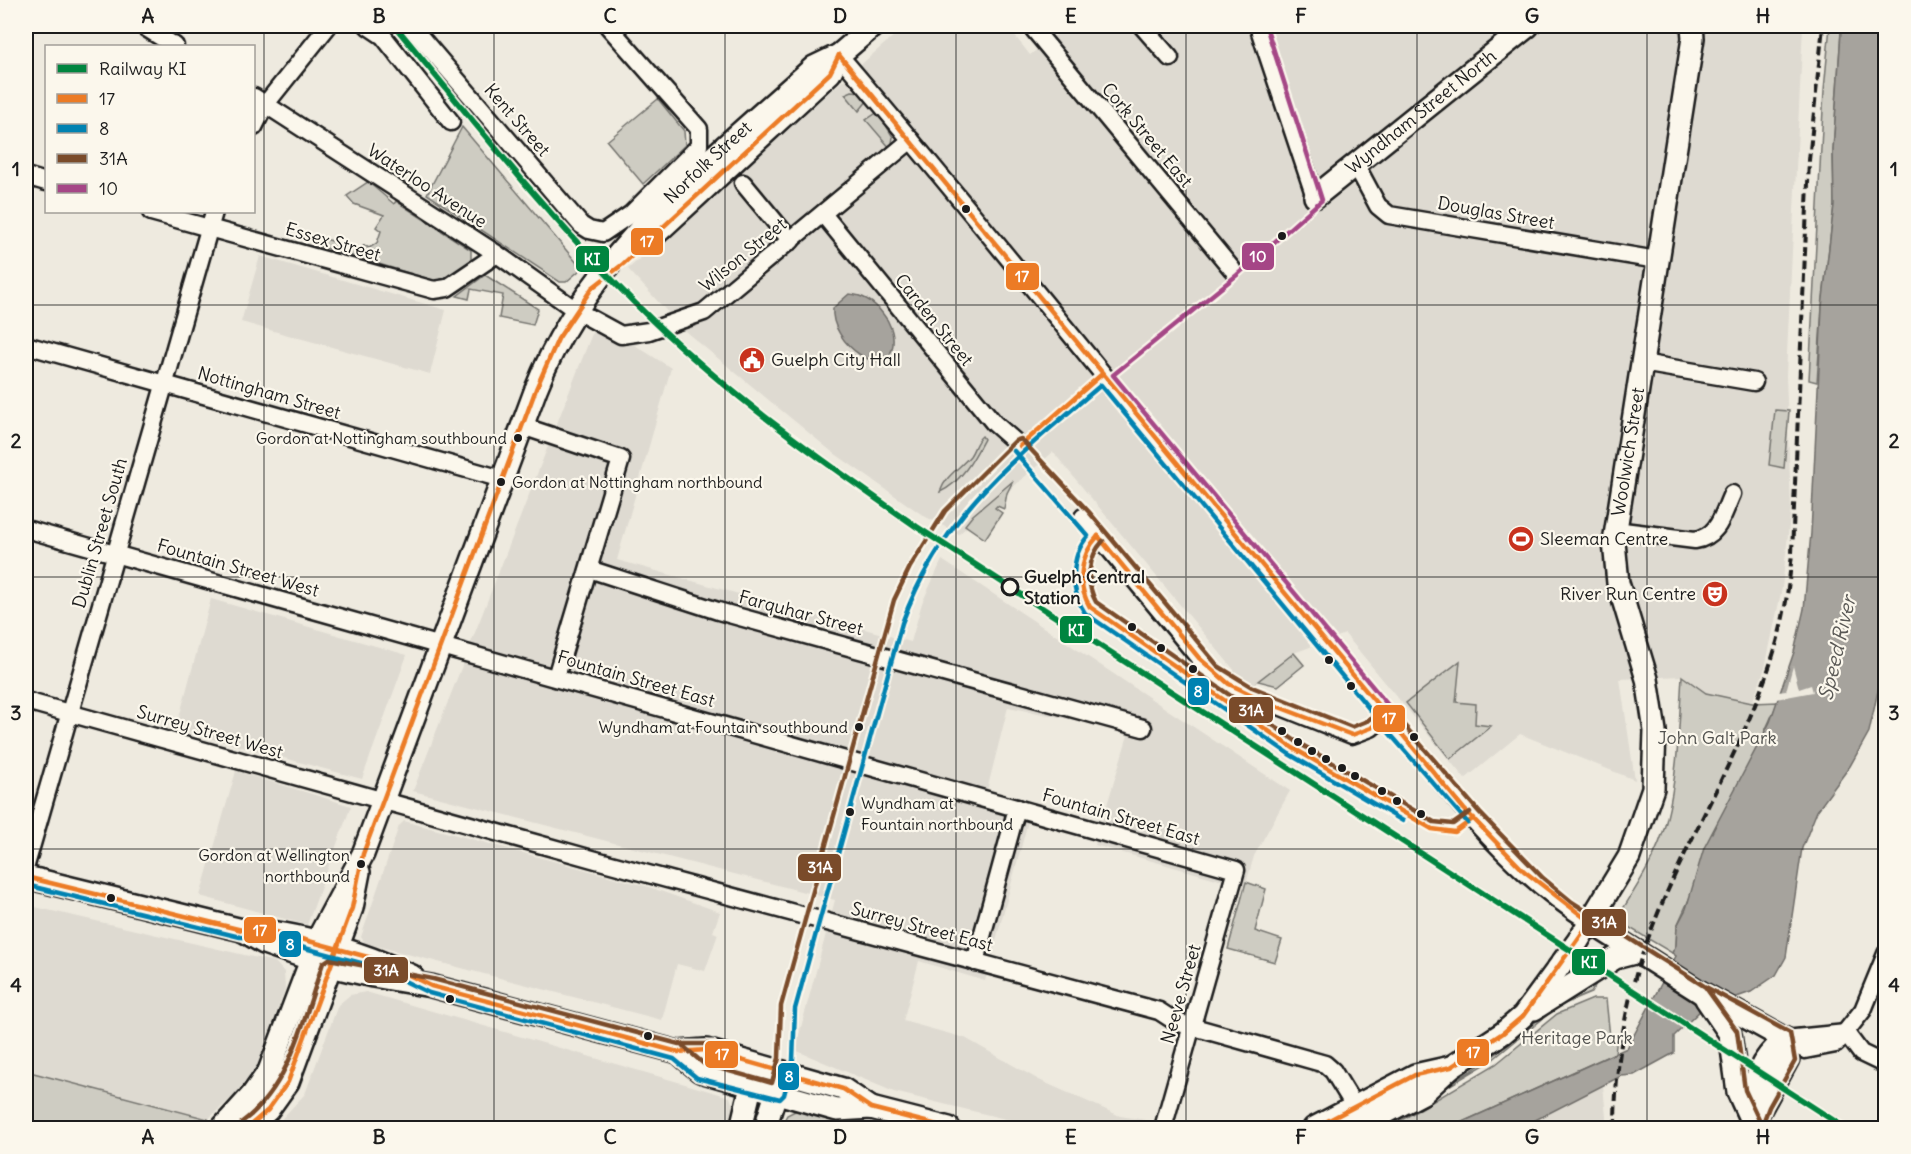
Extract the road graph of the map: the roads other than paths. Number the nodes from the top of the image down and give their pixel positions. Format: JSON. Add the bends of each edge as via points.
{"nodes":[{"id":1,"x":143,"y":26,"type":"edge"},
{"id":2,"x":328,"y":26,"type":"edge"},
{"id":3,"x":368,"y":26,"type":"edge"},
{"id":4,"x":411,"y":26,"type":"edge"},
{"id":5,"x":608,"y":26,"type":"edge"},
{"id":6,"x":873,"y":26,"type":"edge"},
{"id":7,"x":1031,"y":26,"type":"edge"},
{"id":8,"x":1142,"y":26,"type":"edge"},
{"id":9,"x":1258,"y":26,"type":"edge"},
{"id":10,"x":1528,"y":26,"type":"edge"},
{"id":11,"x":1694,"y":30,"type":"edge"},
{"id":12,"x":173,"y":45,"type":"edge"},
{"id":13,"x":839,"y":55,"type":"junction"},
{"id":14,"x":1170,"y":58,"type":"dead end"},
{"id":15,"x":259,"y":101,"type":"edge"},
{"id":16,"x":255,"y":122,"type":"edge"},
{"id":17,"x":451,"y":122,"type":"dead end"},
{"id":18,"x":911,"y":140,"type":"junction"},
{"id":19,"x":1356,"y":165,"type":"junction"},
{"id":20,"x":26,"y":177,"type":"edge"},
{"id":21,"x":45,"y":182,"type":"edge"},
{"id":22,"x":743,"y":183,"type":"dead end"},
{"id":23,"x":1315,"y":197,"type":"joint"},
{"id":24,"x":160,"y":213,"type":"edge"},
{"id":25,"x":823,"y":214,"type":"junction"},
{"id":26,"x":211,"y":219,"type":"edge"},
{"id":27,"x":786,"y":245,"type":"junction"},
{"id":28,"x":497,"y":254,"type":"junction"},
{"id":29,"x":1657,"y":260,"type":"junction"},
{"id":30,"x":1232,"y":269,"type":"dead end"},
{"id":31,"x":577,"y":311,"type":"junction"},
{"id":32,"x":26,"y":345,"type":"edge"},
{"id":33,"x":1641,"y":363,"type":"junction"},
{"id":34,"x":1754,"y":382,"type":"dead end"},
{"id":35,"x":162,"y":383,"type":"junction"},
{"id":36,"x":522,"y":426,"type":"junction"},
{"id":37,"x":1020,"y":446,"type":"dead end"},
{"id":38,"x":502,"y":479,"type":"junction"},
{"id":39,"x":1732,"y":494,"type":"dead end"},
{"id":40,"x":1083,"y":517,"type":"dead end"},
{"id":41,"x":26,"y":529,"type":"edge"},
{"id":42,"x":1616,"y":530,"type":"junction"},
{"id":43,"x":115,"y":554,"type":"junction"},
{"id":44,"x":589,"y":569,"type":"junction"},
{"id":45,"x":441,"y":644,"type":"junction"},
{"id":46,"x":556,"y":677,"type":"junction"},
{"id":47,"x":26,"y":700,"type":"edge"},
{"id":48,"x":70,"y":714,"type":"junction"},
{"id":49,"x":1386,"y":715,"type":"junction"},
{"id":50,"x":1143,"y":728,"type":"dead end"},
{"id":51,"x":384,"y":801,"type":"junction"},
{"id":52,"x":1017,"y":808,"type":"junction"},
{"id":53,"x":26,"y":865,"type":"edge"},
{"id":54,"x":1236,"y":870,"type":"joint"},
{"id":55,"x":26,"y":877,"type":"edge"},
{"id":56,"x":1590,"y":922,"type":"junction"},
{"id":57,"x":1638,"y":952,"type":"junction"},
{"id":58,"x":324,"y":954,"type":"junction"},
{"id":59,"x":1886,"y":954,"type":"edge"},
{"id":60,"x":975,"y":962,"type":"junction"},
{"id":61,"x":1700,"y":992,"type":"junction"},
{"id":62,"x":1523,"y":1016,"type":"junction"},
{"id":63,"x":1192,"y":1026,"type":"junction"},
{"id":64,"x":1846,"y":1033,"type":"junction"},
{"id":65,"x":1785,"y":1039,"type":"junction"},
{"id":66,"x":678,"y":1052,"type":"junction"},
{"id":67,"x":757,"y":1065,"type":"junction"},
{"id":68,"x":1886,"y":1065,"type":"edge"},
{"id":69,"x":1451,"y":1067,"type":"junction"},
{"id":70,"x":783,"y":1072,"type":"junction"},
{"id":71,"x":751,"y":1085,"type":"junction"},
{"id":72,"x":777,"y":1092,"type":"junction"},
{"id":73,"x":1355,"y":1107,"type":"junction"},
{"id":74,"x":871,"y":1108,"type":"junction"},
{"id":75,"x":1753,"y":1127,"type":"edge"},
{"id":76,"x":222,"y":1128,"type":"edge"},
{"id":77,"x":246,"y":1128,"type":"edge"},
{"id":78,"x":741,"y":1128,"type":"edge"},
{"id":79,"x":765,"y":1128,"type":"edge"},
{"id":80,"x":949,"y":1128,"type":"edge"},
{"id":81,"x":1163,"y":1128,"type":"edge"},
{"id":82,"x":1314,"y":1128,"type":"edge"},
{"id":83,"x":1357,"y":1128,"type":"edge"}],
"edges":[{"from":1,"to":12,"type":"street"},
{"from":2,"to":15,"type":"street"},
{"from":3,"to":17,"type":"street","via":[[383,36]]},
{"from":4,"to":5,"type":"street","name":"Kent Street","via":[[581,225],[597,233],[609,231],[631,214],[699,146],[699,129]]},
{"from":6,"to":13,"type":"main road","name":"Norfolk Street"},
{"from":7,"to":30,"type":"street","name":"Cork Street East"},
{"from":8,"to":14,"type":"street"},
{"from":9,"to":23,"type":"street"},
{"from":10,"to":19,"type":"main road","name":"Wyndham Street North"},
{"from":11,"to":29,"type":"main road","name":"Woolwich Street"},
{"from":13,"to":18,"type":"street"},
{"from":13,"to":31,"type":"main road","name":"Norfolk Street","via":[[830,73],[592,288]]},
{"from":15,"to":16,"type":"street"},
{"from":15,"to":28,"type":"street","name":"Waterloo Avenue"},
{"from":18,"to":25,"type":"street","name":"Wilson Street"},
{"from":18,"to":49,"type":"street"},
{"from":19,"to":23,"type":"main road","name":"Wyndham Street North"},
{"from":19,"to":29,"type":"street","name":"Douglas Street","via":[[1378,206],[1389,215]]},
{"from":20,"to":21,"type":"street"},
{"from":22,"to":27,"type":"street"},
{"from":24,"to":26,"type":"street","name":"Essex Street"},
{"from":25,"to":27,"type":"street","name":"Wilson Street"},
{"from":25,"to":37,"type":"street","name":"Carden Street","via":[[965,389],[1004,434]]},
{"from":26,"to":28,"type":"street","name":"Essex Street","via":[[434,290],[447,288]]},
{"from":26,"to":35,"type":"street","name":"Dublin Street South"},
{"from":27,"to":31,"type":"street","name":"Wilson Street","via":[[704,312],[684,320],[621,335]]},
{"from":28,"to":31,"type":"street","name":"Waterloo Avenue"},
{"from":29,"to":33,"type":"main road","name":"Woolwich Street"},
{"from":31,"to":36,"type":"main road","name":"Norfolk Street","via":[[546,364]]},
{"from":32,"to":35,"type":"street","name":"Nottingham Street"},
{"from":33,"to":34,"type":"street"},
{"from":33,"to":42,"type":"main road","name":"Woolwich Street"},
{"from":35,"to":38,"type":"street","name":"Nottingham Street"},
{"from":35,"to":43,"type":"street","name":"Dublin Street South"},
{"from":36,"to":38,"type":"main road","name":"Norfolk Street"},
{"from":36,"to":44,"type":"street","via":[[621,459]]},
{"from":38,"to":45,"type":"main road","name":"Norfolk Street"},
{"from":39,"to":42,"type":"street","via":[[1718,526],[1704,539]]},
{"from":40,"to":49,"type":"street","via":[[1199,658],[1229,684],[1352,735],[1371,728]]},
{"from":41,"to":43,"type":"street","name":"Fountain Street West"},
{"from":42,"to":56,"type":"main road","name":"Woolwich Street","via":[[1618,583],[1651,698],[1656,731],[1654,771],[1649,804],[1629,857]]},
{"from":43,"to":45,"type":"street","name":"Fountain Street West"},
{"from":43,"to":48,"type":"street","name":"Dublin Street South"},
{"from":44,"to":46,"type":"street"},
{"from":44,"to":50,"type":"street","name":"Farquhar Street","via":[[718,611]]},
{"from":45,"to":46,"type":"street","name":"Fountain Street East"},
{"from":45,"to":51,"type":"main road","name":"Norfolk Street"},
{"from":46,"to":52,"type":"street","name":"Fountain Street East"},
{"from":47,"to":48,"type":"street","name":"Surrey Street West"},
{"from":48,"to":51,"type":"street","name":"Surrey Street West"},
{"from":48,"to":53,"type":"street","name":"Dublin Street South"},
{"from":49,"to":56,"type":"street","via":[[1521,868]]},
{"from":51,"to":58,"type":"main road","name":"Norfolk Street","via":[[363,854],[332,907]]},
{"from":51,"to":60,"type":"street","name":"Surrey Street East"},
{"from":52,"to":54,"type":"street","name":"Fountain Street East"},
{"from":52,"to":60,"type":"street"},
{"from":54,"to":63,"type":"street","name":"Neeve Street"},
{"from":55,"to":58,"type":"main road","via":[[242,930],[268,930]]},
{"from":56,"to":57,"type":"main road"},
{"from":56,"to":62,"type":"main road","name":"Woolwich Street"},
{"from":57,"to":61,"type":"main road"},
{"from":57,"to":62,"type":"main road","via":[[1615,958]]},
{"from":58,"to":66,"type":"main road","via":[[373,976],[431,986]]},
{"from":58,"to":76,"type":"main road","via":[[269,1071]]},
{"from":58,"to":77,"type":"main road","via":[[288,1082],[268,1110]]},
{"from":59,"to":64,"type":"street","via":[[1867,1002]]},
{"from":60,"to":63,"type":"street","name":"Surrey Street East","via":[[1159,1011]]},
{"from":61,"to":65,"type":"main road"},
{"from":61,"to":75,"type":"main road","via":[[1727,1026],[1738,1092]]},
{"from":62,"to":69,"type":"main road"},
{"from":63,"to":73,"type":"street","name":"Surrey Street East","via":[[1325,1064]]},
{"from":63,"to":81,"type":"street","name":"Neeve Street"},
{"from":64,"to":65,"type":"street"},
{"from":64,"to":68,"type":"street","via":[[1861,1053]]},
{"from":65,"to":75,"type":"main road","via":[[1768,1054],[1752,1086]]},
{"from":66,"to":67,"type":"main road","via":[[706,1050]]},
{"from":66,"to":71,"type":"main road","via":[[700,1071]]},
{"from":67,"to":70,"type":"main road"},
{"from":67,"to":71,"type":"main road"},
{"from":69,"to":73,"type":"main road","via":[[1415,1075]]},
{"from":69,"to":83,"type":"main road","via":[[1423,1093]]},
{"from":70,"to":72,"type":"main road"},
{"from":70,"to":74,"type":"main road","via":[[843,1089]]},
{"from":71,"to":72,"type":"main road"},
{"from":71,"to":78,"type":"main road"},
{"from":72,"to":74,"type":"main road","via":[[837,1110]]},
{"from":72,"to":79,"type":"main road"},
{"from":73,"to":82,"type":"main road"},
{"from":74,"to":80,"type":"main road"}]}
